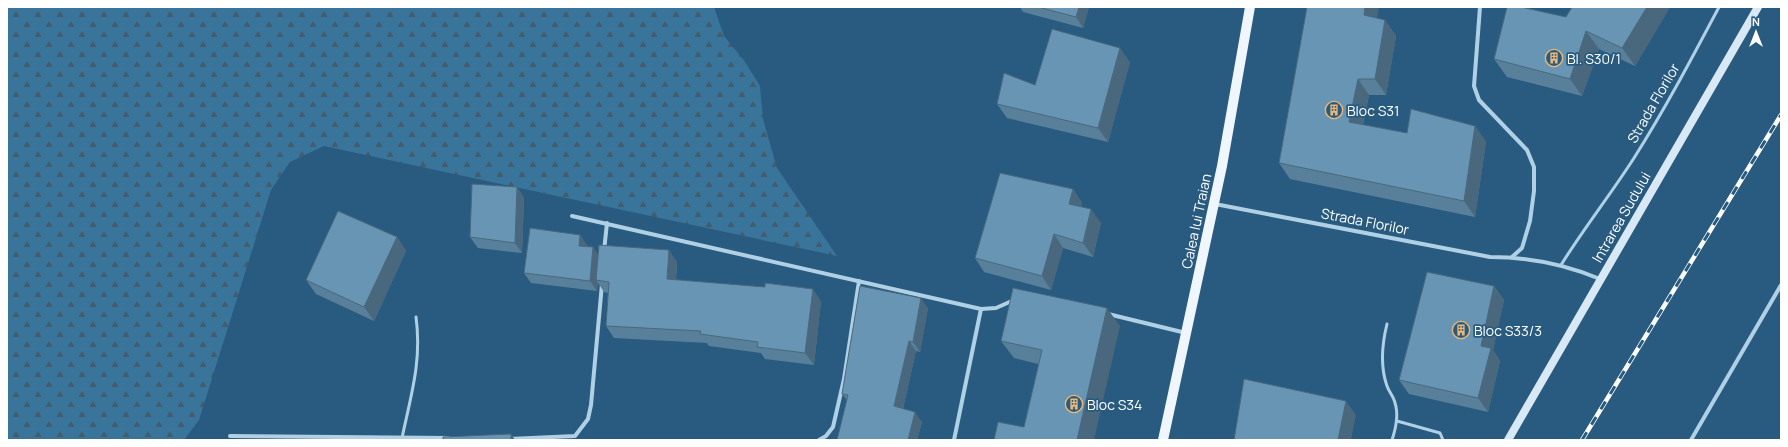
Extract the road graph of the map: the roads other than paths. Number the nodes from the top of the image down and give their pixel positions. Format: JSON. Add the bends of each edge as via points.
{"nodes":[{"id":1,"x":1250,"y":7,"type":"edge"},
{"id":2,"x":1480,"y":7,"type":"edge"},
{"id":3,"x":1719,"y":7,"type":"edge"},
{"id":4,"x":1758,"y":7,"type":"edge"},
{"id":5,"x":1214,"y":204,"type":"junction"},
{"id":6,"x":572,"y":216,"type":"dead end"},
{"id":7,"x":607,"y":224,"type":"junction"},
{"id":8,"x":604,"y":255,"type":"edge"},
{"id":9,"x":1512,"y":257,"type":"junction"},
{"id":10,"x":1561,"y":265,"type":"junction"},
{"id":11,"x":602,"y":279,"type":"edge"},
{"id":12,"x":1600,"y":279,"type":"junction"},
{"id":13,"x":859,"y":280,"type":"junction"},
{"id":14,"x":1781,"y":285,"type":"edge"},
{"id":15,"x":1017,"y":298,"type":"edge"},
{"id":16,"x":980,"y":309,"type":"junction"},
{"id":17,"x":1103,"y":313,"type":"edge"},
{"id":18,"x":416,"y":317,"type":"dead end"},
{"id":19,"x":1387,"y":324,"type":"dead end"},
{"id":20,"x":1186,"y":333,"type":"junction"},
{"id":21,"x":1397,"y":422,"type":"junction"},
{"id":22,"x":230,"y":436,"type":"dead end"},
{"id":23,"x":402,"y":438,"type":"junction"},
{"id":24,"x":457,"y":438,"type":"edge"},
{"id":25,"x":505,"y":439,"type":"edge"},
{"id":26,"x":819,"y":440,"type":"edge"},
{"id":27,"x":954,"y":440,"type":"edge"},
{"id":28,"x":1163,"y":440,"type":"edge"},
{"id":29,"x":1392,"y":440,"type":"edge"},
{"id":30,"x":1444,"y":440,"type":"edge"},
{"id":31,"x":1508,"y":440,"type":"edge"},
{"id":32,"x":1691,"y":440,"type":"edge"}],
"edges":[{"from":1,"to":5,"type":"main road","name":"Calea lui Traian"},
{"from":2,"to":9,"type":"street","via":[[1474,86],[1479,100],[1527,150],[1534,167],[1530,221],[1522,248]]},
{"from":3,"to":10,"type":"lane","name":"Strada Florilor","via":[[1634,159]]},
{"from":4,"to":12,"type":"street","name":"Intrarea Sudului"},
{"from":5,"to":9,"type":"street","name":"Strada Florilor","via":[[1490,257]]},
{"from":5,"to":20,"type":"main road","name":"Calea lui Traian"},
{"from":6,"to":7,"type":"street"},
{"from":7,"to":8,"type":"street"},
{"from":7,"to":13,"type":"street"},
{"from":9,"to":10,"type":"street","name":"Strada Florilor"},
{"from":10,"to":12,"type":"street","name":"Strada Florilor"},
{"from":11,"to":25,"type":"street","via":[[588,420],[575,436]]},
{"from":12,"to":31,"type":"street","name":"Intrarea Sudului"},
{"from":13,"to":16,"type":"street"},
{"from":13,"to":26,"type":"street","via":[[844,379],[832,427],[826,436]]},
{"from":14,"to":32,"type":"street"},
{"from":15,"to":16,"type":"street","via":[[996,308]]},
{"from":16,"to":27,"type":"street"},
{"from":17,"to":20,"type":"street"},
{"from":18,"to":23,"type":"lane","via":[[419,340],[417,370]]},
{"from":19,"to":21,"type":"lane","via":[[1382,363],[1387,386],[1395,403]]},
{"from":20,"to":28,"type":"main road","name":"Calea lui Traian"},
{"from":21,"to":29,"type":"lane"},
{"from":21,"to":30,"type":"lane","via":[[1440,433]]},
{"from":22,"to":23,"type":"street"},
{"from":23,"to":24,"type":"street"}]}
